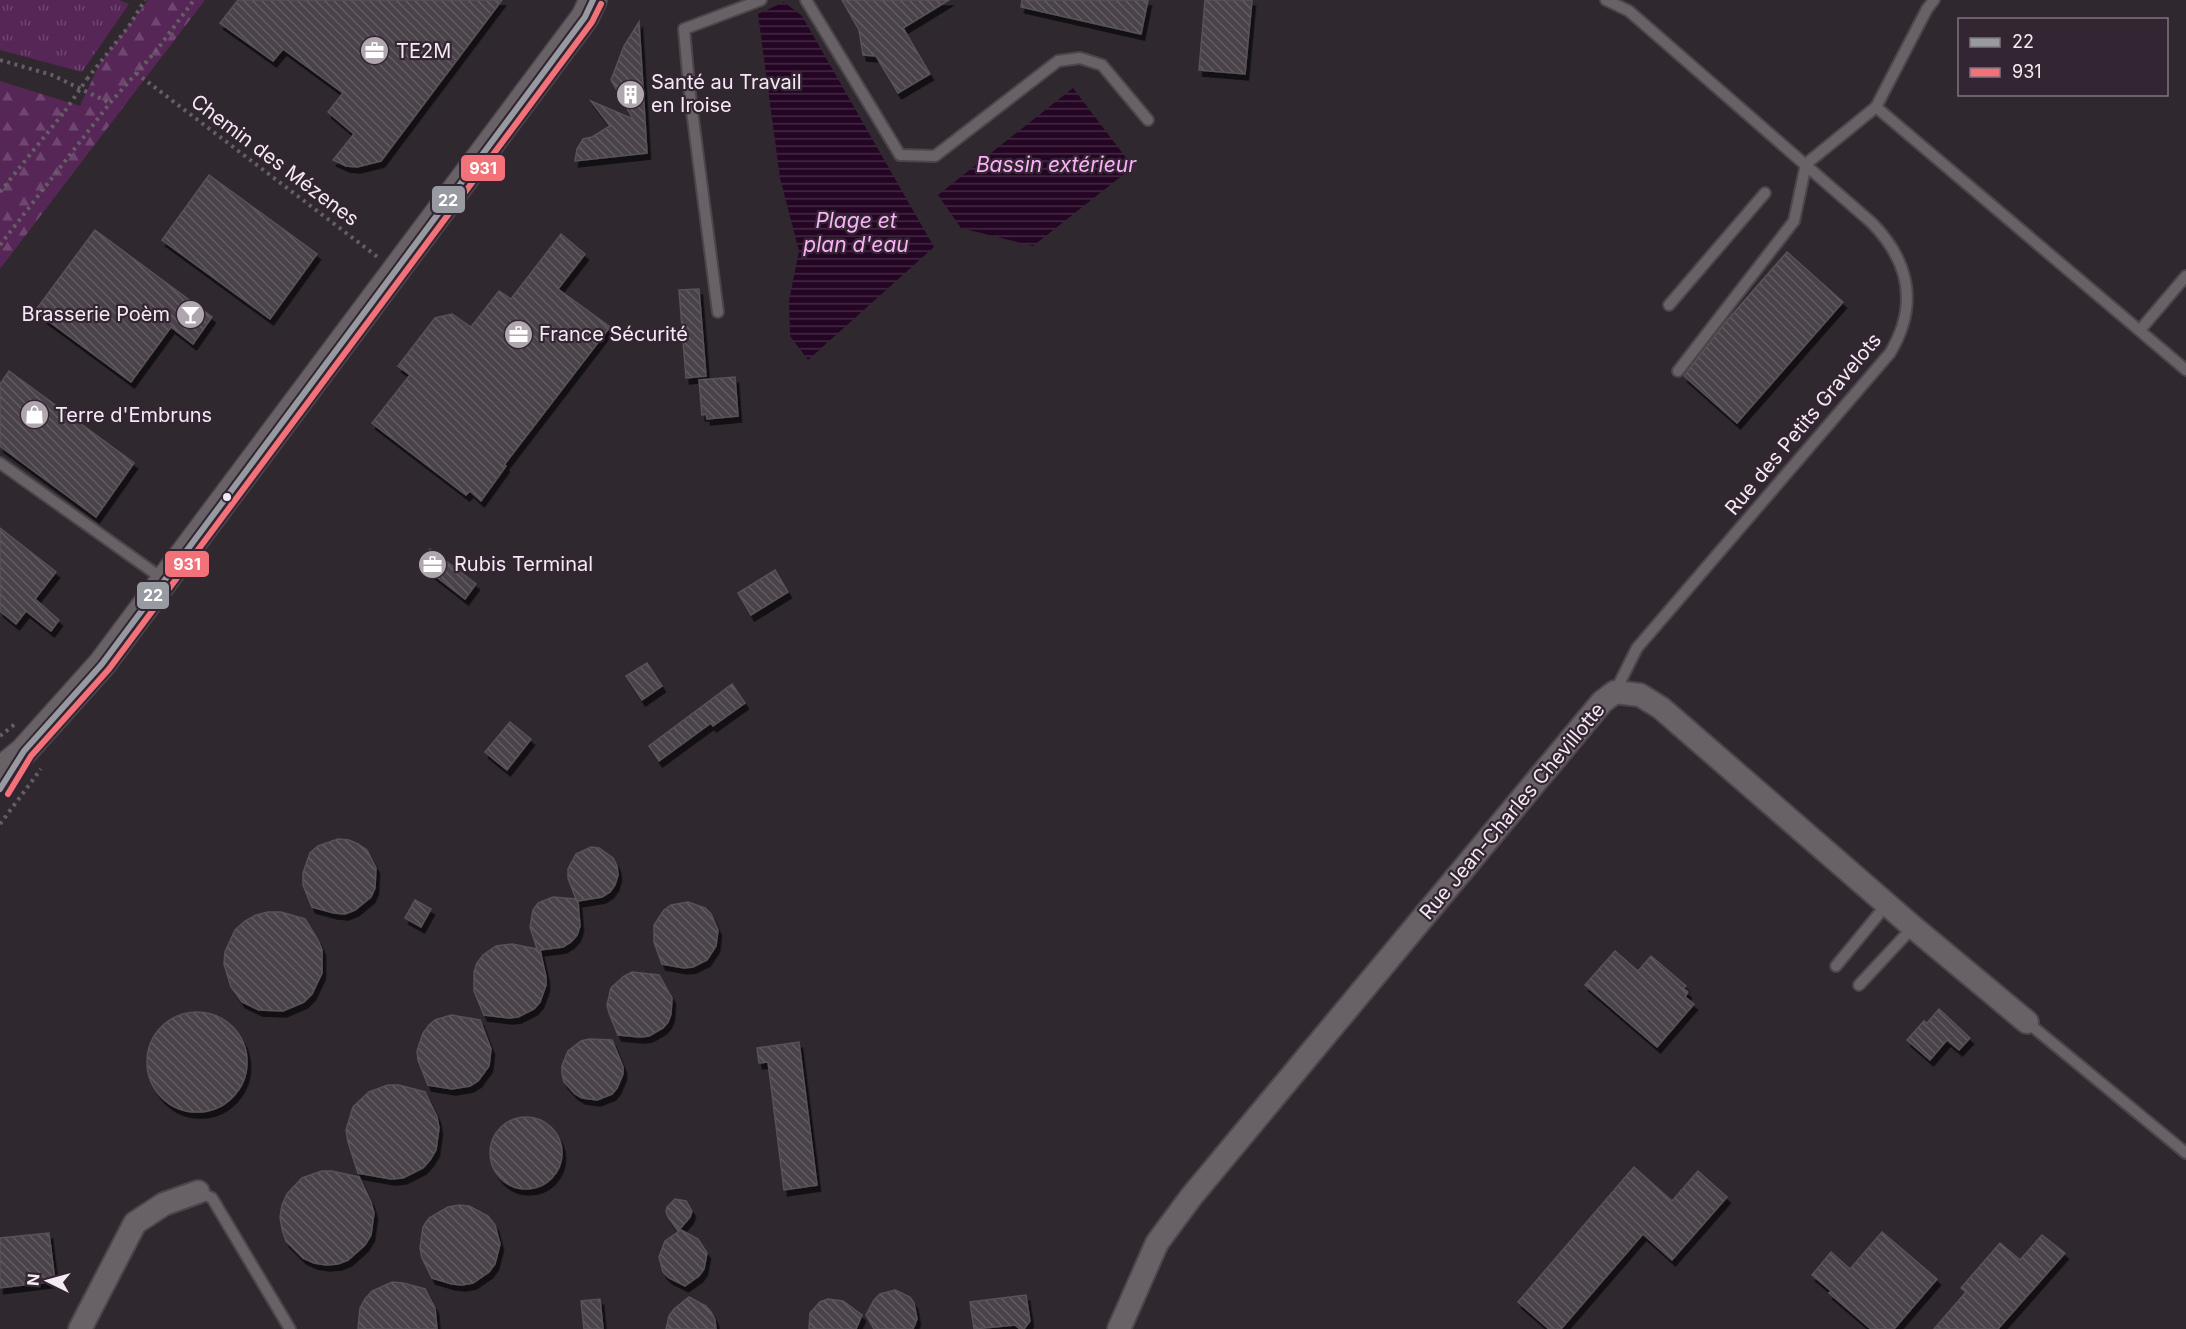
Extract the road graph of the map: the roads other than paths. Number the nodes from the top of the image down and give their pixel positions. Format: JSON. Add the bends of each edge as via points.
{"nodes":[{"id":1,"x":593,"y":0,"type":"edge"},
{"id":2,"x":761,"y":0,"type":"edge"},
{"id":3,"x":806,"y":0,"type":"edge"},
{"id":4,"x":1606,"y":0,"type":"edge"},
{"id":5,"x":1934,"y":0,"type":"edge"},
{"id":6,"x":1876,"y":107,"type":"junction"},
{"id":7,"x":1148,"y":120,"type":"dead end"},
{"id":8,"x":1806,"y":164,"type":"junction"},
{"id":9,"x":1765,"y":193,"type":"dead end"},
{"id":10,"x":2186,"y":276,"type":"edge"},
{"id":11,"x":1669,"y":305,"type":"dead end"},
{"id":12,"x":718,"y":312,"type":"dead end"},
{"id":13,"x":2140,"y":330,"type":"junction"},
{"id":14,"x":2186,"y":370,"type":"edge"},
{"id":15,"x":1678,"y":371,"type":"dead end"},
{"id":16,"x":0,"y":463,"type":"edge"},
{"id":17,"x":164,"y":580,"type":"junction"},
{"id":18,"x":1615,"y":692,"type":"junction"},
{"id":19,"x":24,"y":751,"type":"junction"},
{"id":20,"x":0,"y":771,"type":"edge"},
{"id":21,"x":0,"y":789,"type":"edge"},
{"id":22,"x":1887,"y":904,"type":"junction"},
{"id":23,"x":1913,"y":927,"type":"junction"},
{"id":24,"x":1836,"y":966,"type":"dead end"},
{"id":25,"x":1859,"y":985,"type":"dead end"},
{"id":26,"x":2027,"y":1022,"type":"joint"},
{"id":27,"x":2186,"y":1153,"type":"edge"},
{"id":28,"x":198,"y":1192,"type":"joint"},
{"id":29,"x":80,"y":1329,"type":"edge"},
{"id":30,"x":290,"y":1329,"type":"edge"},
{"id":31,"x":1119,"y":1329,"type":"edge"}],
"edges":[{"from":1,"to":17,"type":"street","via":[[585,17]]},
{"from":2,"to":12,"type":"lane","via":[[684,29]]},
{"from":3,"to":7,"type":"lane","via":[[900,155],[934,156],[1058,61],[1080,58],[1102,65]]},
{"from":4,"to":8,"type":"lane","name":"Rue des Petits Gravelots","via":[[1629,11]]},
{"from":5,"to":6,"type":"lane"},
{"from":6,"to":8,"type":"lane"},
{"from":6,"to":13,"type":"lane"},
{"from":8,"to":15,"type":"lane","via":[[1794,221]]},
{"from":8,"to":18,"type":"lane","name":"Rue des Petits Gravelots","via":[[1892,245],[1905,276],[1902,330],[1890,353],[1637,648]]},
{"from":9,"to":11,"type":"lane"},
{"from":10,"to":13,"type":"lane"},
{"from":13,"to":14,"type":"lane"},
{"from":16,"to":17,"type":"lane"},
{"from":17,"to":19,"type":"street","via":[[102,663]]},
{"from":18,"to":22,"type":"street","name":"Rue Jean-Charles Chevillotte","via":[[1640,695],[1661,708]]},
{"from":18,"to":31,"type":"street","name":"Rue Jean-Charles Chevillotte","via":[[1602,702],[1191,1197],[1157,1243]]},
{"from":19,"to":20,"type":"street"},
{"from":19,"to":21,"type":"street"},
{"from":22,"to":23,"type":"street","name":"Rue Jean-Charles Chevillotte"},
{"from":22,"to":24,"type":"lane"},
{"from":23,"to":25,"type":"lane"},
{"from":23,"to":26,"type":"street","name":"Rue Jean-Charles Chevillotte"},
{"from":26,"to":27,"type":"lane"},
{"from":28,"to":29,"type":"street","via":[[164,1204],[135,1223]]},
{"from":28,"to":30,"type":"lane","via":[[212,1198]]}]}
